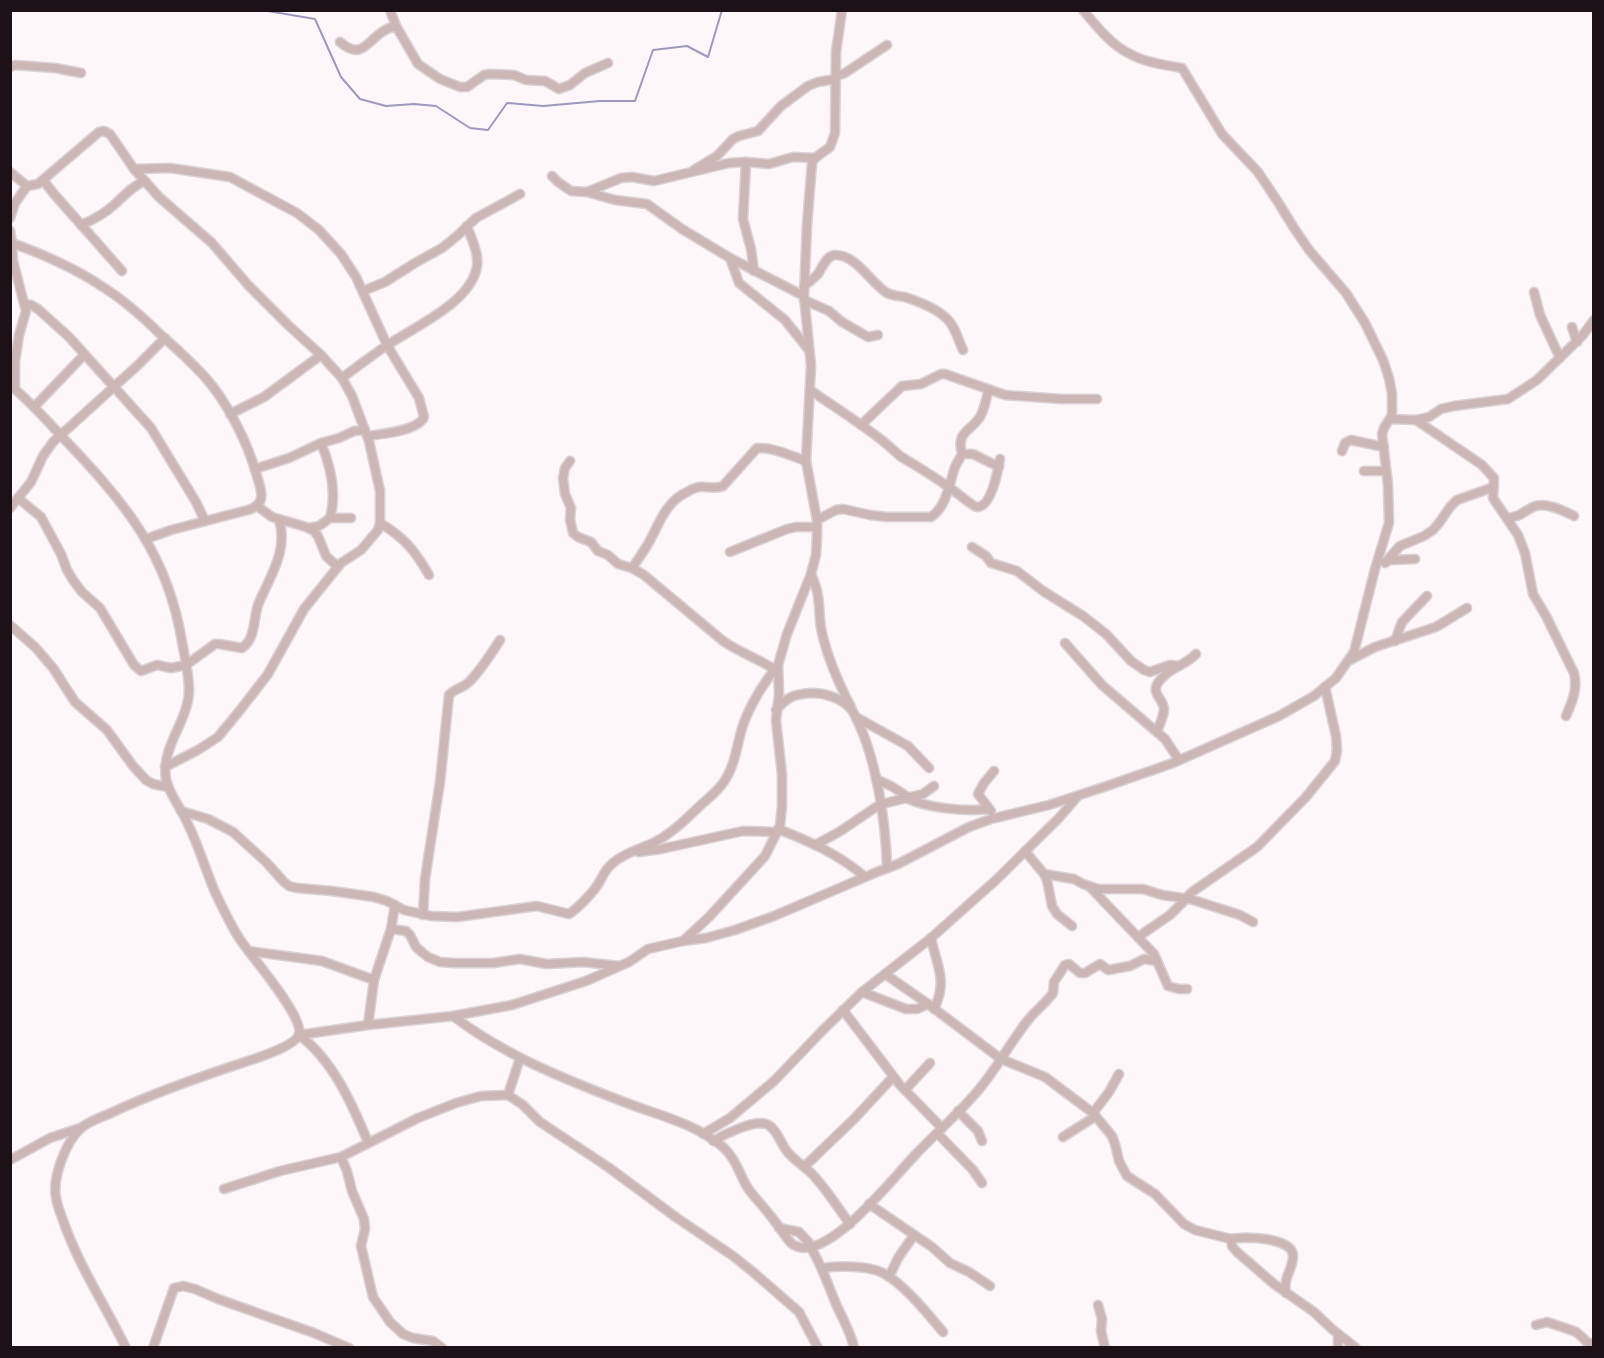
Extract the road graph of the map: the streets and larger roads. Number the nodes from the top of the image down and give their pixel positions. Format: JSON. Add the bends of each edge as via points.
{"nodes":[{"id":1,"x":390,"y":10,"type":"edge"},
{"id":2,"x":842,"y":10,"type":"edge"},
{"id":3,"x":1083,"y":10,"type":"edge"},
{"id":4,"x":396,"y":26,"type":"junction"},
{"id":5,"x":340,"y":42,"type":"dead end"},
{"id":6,"x":887,"y":45,"type":"dead end"},
{"id":7,"x":608,"y":63,"type":"dead end"},
{"id":8,"x":10,"y":67,"type":"edge"},
{"id":9,"x":81,"y":73,"type":"dead end"},
{"id":10,"x":836,"y":78,"type":"junction"},
{"id":11,"x":815,"y":158,"type":"junction"},
{"id":12,"x":746,"y":162,"type":"junction"},
{"id":13,"x":134,"y":169,"type":"junction"},
{"id":14,"x":10,"y":172,"type":"edge"},
{"id":15,"x":690,"y":173,"type":"junction"},
{"id":16,"x":552,"y":176,"type":"dead end"},
{"id":17,"x":43,"y":180,"type":"junction"},
{"id":18,"x":145,"y":181,"type":"junction"},
{"id":19,"x":27,"y":186,"type":"junction"},
{"id":20,"x":587,"y":192,"type":"junction"},
{"id":21,"x":520,"y":194,"type":"dead end"},
{"id":22,"x":10,"y":218,"type":"edge"},
{"id":23,"x":81,"y":225,"type":"junction"},
{"id":24,"x":467,"y":226,"type":"junction"},
{"id":25,"x":11,"y":235,"type":"edge"},
{"id":26,"x":730,"y":258,"type":"junction"},
{"id":27,"x":122,"y":271,"type":"dead end"},
{"id":28,"x":754,"y":271,"type":"junction"},
{"id":29,"x":804,"y":286,"type":"junction"},
{"id":30,"x":363,"y":291,"type":"junction"},
{"id":31,"x":1534,"y":292,"type":"dead end"},
{"id":32,"x":804,"y":298,"type":"junction"},
{"id":33,"x":25,"y":304,"type":"junction"},
{"id":34,"x":1593,"y":320,"type":"edge"},
{"id":35,"x":1572,"y":327,"type":"dead end"},
{"id":36,"x":878,"y":335,"type":"dead end"},
{"id":37,"x":165,"y":338,"type":"junction"},
{"id":38,"x":1577,"y":342,"type":"junction"},
{"id":39,"x":387,"y":345,"type":"junction"},
{"id":40,"x":963,"y":350,"type":"dead end"},
{"id":41,"x":809,"y":351,"type":"junction"},
{"id":42,"x":84,"y":355,"type":"junction"},
{"id":43,"x":321,"y":355,"type":"junction"},
{"id":44,"x":1560,"y":358,"type":"junction"},
{"id":45,"x":342,"y":378,"type":"junction"},
{"id":46,"x":13,"y":387,"type":"edge"},
{"id":47,"x":113,"y":387,"type":"junction"},
{"id":48,"x":987,"y":389,"type":"junction"},
{"id":49,"x":810,"y":390,"type":"junction"},
{"id":50,"x":1097,"y":399,"type":"dead end"},
{"id":51,"x":34,"y":406,"type":"junction"},
{"id":52,"x":230,"y":414,"type":"junction"},
{"id":53,"x":1390,"y":419,"type":"junction"},
{"id":54,"x":1416,"y":420,"type":"junction"},
{"id":55,"x":861,"y":425,"type":"junction"},
{"id":56,"x":367,"y":433,"type":"junction"},
{"id":57,"x":60,"y":435,"type":"junction"},
{"id":58,"x":321,"y":443,"type":"junction"},
{"id":59,"x":1384,"y":447,"type":"junction"},
{"id":60,"x":1342,"y":451,"type":"dead end"},
{"id":61,"x":962,"y":454,"type":"junction"},
{"id":62,"x":570,"y":461,"type":"dead end"},
{"id":63,"x":806,"y":461,"type":"junction"},
{"id":64,"x":255,"y":469,"type":"junction"},
{"id":65,"x":1364,"y":471,"type":"dead end"},
{"id":66,"x":1386,"y":471,"type":"junction"},
{"id":67,"x":949,"y":487,"type":"junction"},
{"id":68,"x":1494,"y":487,"type":"junction"},
{"id":69,"x":10,"y":490,"type":"edge"},
{"id":70,"x":19,"y":497,"type":"junction"},
{"id":71,"x":257,"y":506,"type":"junction"},
{"id":72,"x":10,"y":508,"type":"edge"},
{"id":73,"x":1574,"y":516,"type":"dead end"},
{"id":74,"x":330,"y":518,"type":"junction"},
{"id":75,"x":351,"y":518,"type":"dead end"},
{"id":76,"x":1507,"y":518,"type":"junction"},
{"id":77,"x":279,"y":520,"type":"junction"},
{"id":78,"x":205,"y":521,"type":"junction"},
{"id":79,"x":380,"y":523,"type":"junction"},
{"id":80,"x":817,"y":523,"type":"junction"},
{"id":81,"x":309,"y":528,"type":"junction"},
{"id":82,"x":146,"y":539,"type":"junction"},
{"id":83,"x":972,"y":547,"type":"dead end"},
{"id":84,"x":730,"y":552,"type":"dead end"},
{"id":85,"x":1415,"y":559,"type":"dead end"},
{"id":86,"x":1385,"y":563,"type":"junction"},
{"id":87,"x":338,"y":567,"type":"junction"},
{"id":88,"x":632,"y":567,"type":"junction"},
{"id":89,"x":1375,"y":569,"type":"junction"},
{"id":90,"x":811,"y":574,"type":"junction"},
{"id":91,"x":429,"y":576,"type":"dead end"},
{"id":92,"x":1427,"y":596,"type":"dead end"},
{"id":93,"x":1467,"y":608,"type":"dead end"},
{"id":94,"x":10,"y":625,"type":"edge"},
{"id":95,"x":500,"y":640,"type":"dead end"},
{"id":96,"x":1395,"y":641,"type":"junction"},
{"id":97,"x":1065,"y":643,"type":"dead end"},
{"id":98,"x":1196,"y":654,"type":"dead end"},
{"id":99,"x":1350,"y":660,"type":"junction"},
{"id":100,"x":186,"y":665,"type":"junction"},
{"id":101,"x":1179,"y":666,"type":"junction"},
{"id":102,"x":776,"y":667,"type":"junction"},
{"id":103,"x":1325,"y":687,"type":"junction"},
{"id":104,"x":776,"y":710,"type":"junction"},
{"id":105,"x":853,"y":712,"type":"junction"},
{"id":106,"x":1566,"y":716,"type":"dead end"},
{"id":107,"x":1156,"y":732,"type":"junction"},
{"id":108,"x":1179,"y":760,"type":"junction"},
{"id":109,"x":165,"y":767,"type":"junction"},
{"id":110,"x":929,"y":768,"type":"dead end"},
{"id":111,"x":994,"y":771,"type":"dead end"},
{"id":112,"x":876,"y":779,"type":"junction"},
{"id":113,"x":934,"y":786,"type":"dead end"},
{"id":114,"x":168,"y":787,"type":"junction"},
{"id":115,"x":1079,"y":795,"type":"junction"},
{"id":116,"x":907,"y":797,"type":"junction"},
{"id":117,"x":882,"y":804,"type":"junction"},
{"id":118,"x":989,"y":809,"type":"junction"},
{"id":119,"x":181,"y":811,"type":"junction"},
{"id":120,"x":996,"y":818,"type":"junction"},
{"id":121,"x":777,"y":831,"type":"junction"},
{"id":122,"x":815,"y":845,"type":"junction"},
{"id":123,"x":1025,"y":851,"type":"junction"},
{"id":124,"x":627,"y":853,"type":"junction"},
{"id":125,"x":887,"y":868,"type":"junction"},
{"id":126,"x":1044,"y":874,"type":"junction"},
{"id":127,"x":866,"y":877,"type":"junction"},
{"id":128,"x":1090,"y":886,"type":"junction"},
{"id":129,"x":1186,"y":898,"type":"junction"},
{"id":130,"x":395,"y":905,"type":"junction"},
{"id":131,"x":423,"y":915,"type":"junction"},
{"id":132,"x":1253,"y":922,"type":"dead end"},
{"id":133,"x":1072,"y":926,"type":"dead end"},
{"id":134,"x":391,"y":929,"type":"junction"},
{"id":135,"x":1138,"y":937,"type":"junction"},
{"id":136,"x":931,"y":938,"type":"junction"},
{"id":137,"x":683,"y":941,"type":"junction"},
{"id":138,"x":249,"y":951,"type":"junction"},
{"id":139,"x":1157,"y":961,"type":"junction"},
{"id":140,"x":620,"y":966,"type":"junction"},
{"id":141,"x":885,"y":974,"type":"junction"},
{"id":142,"x":374,"y":980,"type":"junction"},
{"id":143,"x":1187,"y":989,"type":"dead end"},
{"id":144,"x":862,"y":992,"type":"junction"},
{"id":145,"x":931,"y":1006,"type":"junction"},
{"id":146,"x":843,"y":1010,"type":"junction"},
{"id":147,"x":453,"y":1016,"type":"junction"},
{"id":148,"x":368,"y":1025,"type":"junction"},
{"id":149,"x":299,"y":1035,"type":"junction"},
{"id":150,"x":520,"y":1058,"type":"junction"},
{"id":151,"x":1001,"y":1059,"type":"junction"},
{"id":152,"x":930,"y":1063,"type":"dead end"},
{"id":153,"x":1119,"y":1074,"type":"dead end"},
{"id":154,"x":893,"y":1077,"type":"junction"},
{"id":155,"x":905,"y":1090,"type":"junction"},
{"id":156,"x":508,"y":1095,"type":"junction"},
{"id":157,"x":958,"y":1111,"type":"junction"},
{"id":158,"x":1094,"y":1114,"type":"junction"},
{"id":159,"x":81,"y":1128,"type":"junction"},
{"id":160,"x":939,"y":1131,"type":"junction"},
{"id":161,"x":703,"y":1134,"type":"junction"},
{"id":162,"x":1063,"y":1137,"type":"dead end"},
{"id":163,"x":713,"y":1141,"type":"junction"},
{"id":164,"x":982,"y":1141,"type":"dead end"},
{"id":165,"x":368,"y":1142,"type":"junction"},
{"id":166,"x":342,"y":1157,"type":"junction"},
{"id":167,"x":10,"y":1160,"type":"edge"},
{"id":168,"x":804,"y":1167,"type":"junction"},
{"id":169,"x":982,"y":1183,"type":"dead end"},
{"id":170,"x":224,"y":1189,"type":"dead end"},
{"id":171,"x":869,"y":1204,"type":"junction"},
{"id":172,"x":850,"y":1224,"type":"junction"},
{"id":173,"x":779,"y":1228,"type":"junction"},
{"id":174,"x":914,"y":1235,"type":"junction"},
{"id":175,"x":1231,"y":1239,"type":"junction"},
{"id":176,"x":812,"y":1247,"type":"junction"},
{"id":177,"x":822,"y":1268,"type":"junction"},
{"id":178,"x":889,"y":1277,"type":"junction"},
{"id":179,"x":990,"y":1286,"type":"dead end"},
{"id":180,"x":1286,"y":1293,"type":"junction"},
{"id":181,"x":1098,"y":1305,"type":"dead end"},
{"id":182,"x":1536,"y":1325,"type":"dead end"},
{"id":183,"x":943,"y":1332,"type":"dead end"},
{"id":184,"x":1338,"y":1334,"type":"junction"},
{"id":185,"x":1590,"y":1342,"type":"edge"},
{"id":186,"x":126,"y":1347,"type":"edge"},
{"id":187,"x":153,"y":1347,"type":"edge"},
{"id":188,"x":349,"y":1347,"type":"edge"},
{"id":189,"x":442,"y":1347,"type":"edge"},
{"id":190,"x":818,"y":1347,"type":"edge"},
{"id":191,"x":854,"y":1347,"type":"edge"},
{"id":192,"x":1106,"y":1347,"type":"edge"},
{"id":193,"x":1338,"y":1347,"type":"edge"},
{"id":194,"x":1356,"y":1347,"type":"edge"}],
"edges":[{"from":1,"to":4,"type":"street"},
{"from":2,"to":10,"type":"street"},
{"from":3,"to":53,"type":"street","via":[[1132,56],[1182,68],[1222,135],[1258,172],[1309,250],[1362,318],[1389,378],[1393,408]]},
{"from":4,"to":5,"type":"street","via":[[382,32],[366,48],[354,49]]},
{"from":4,"to":7,"type":"street","via":[[418,64],[460,87],[495,73],[545,81],[559,89]]},
{"from":6,"to":10,"type":"street"},
{"from":8,"to":9,"type":"street"},
{"from":10,"to":11,"type":"street","via":[[834,138],[830,147]]},
{"from":10,"to":15,"type":"street","via":[[795,94],[758,131],[733,139],[717,156]]},
{"from":11,"to":12,"type":"street","via":[[793,157],[769,164]]},
{"from":11,"to":29,"type":"street"},
{"from":12,"to":15,"type":"street"},
{"from":12,"to":28,"type":"street","via":[[742,219]]},
{"from":13,"to":17,"type":"street","via":[[110,134],[101,131]]},
{"from":13,"to":18,"type":"street"},
{"from":13,"to":30,"type":"street","via":[[170,168],[216,174],[250,187],[319,230],[350,267]]},
{"from":14,"to":19,"type":"street"},
{"from":15,"to":20,"type":"street","via":[[654,181],[621,178]]},
{"from":16,"to":20,"type":"street","via":[[571,191]]},
{"from":17,"to":19,"type":"street"},
{"from":17,"to":23,"type":"street"},
{"from":18,"to":23,"type":"street","via":[[98,218]]},
{"from":18,"to":43,"type":"street","via":[[212,243]]},
{"from":19,"to":22,"type":"street"},
{"from":20,"to":26,"type":"street","via":[[647,204]]},
{"from":21,"to":24,"type":"street"},
{"from":23,"to":27,"type":"street"},
{"from":24,"to":30,"type":"street","via":[[442,248]]},
{"from":24,"to":39,"type":"street","via":[[478,263],[470,283],[449,307]]},
{"from":25,"to":33,"type":"street","via":[[13,261]]},
{"from":25,"to":37,"type":"street","via":[[99,285]]},
{"from":26,"to":28,"type":"street"},
{"from":26,"to":41,"type":"street","via":[[739,283],[785,320]]},
{"from":28,"to":32,"type":"street"},
{"from":29,"to":32,"type":"street"},
{"from":29,"to":40,"type":"street","via":[[831,256],[842,256],[889,294],[944,315]]},
{"from":30,"to":39,"type":"street"},
{"from":31,"to":44,"type":"street"},
{"from":32,"to":36,"type":"street","via":[[868,337]]},
{"from":32,"to":41,"type":"street"},
{"from":33,"to":42,"type":"street","via":[[49,318]]},
{"from":33,"to":46,"type":"street"},
{"from":34,"to":38,"type":"street"},
{"from":35,"to":38,"type":"street"},
{"from":37,"to":47,"type":"street"},
{"from":37,"to":52,"type":"street","via":[[206,378]]},
{"from":38,"to":44,"type":"street"},
{"from":39,"to":45,"type":"street"},
{"from":39,"to":56,"type":"street","via":[[419,398],[423,417],[410,428]]},
{"from":41,"to":49,"type":"street"},
{"from":42,"to":47,"type":"street"},
{"from":42,"to":51,"type":"street"},
{"from":43,"to":45,"type":"street"},
{"from":43,"to":52,"type":"street","via":[[264,397]]},
{"from":44,"to":54,"type":"street","via":[[1537,380],[1508,399],[1454,406]]},
{"from":45,"to":56,"type":"street"},
{"from":46,"to":51,"type":"street"},
{"from":47,"to":57,"type":"street"},
{"from":47,"to":78,"type":"street","via":[[151,428]]},
{"from":48,"to":50,"type":"street","via":[[1005,395]]},
{"from":48,"to":55,"type":"street","via":[[941,374],[921,384],[902,386]]},
{"from":48,"to":61,"type":"street","via":[[980,417],[963,433]]},
{"from":49,"to":55,"type":"street"},
{"from":49,"to":63,"type":"street"},
{"from":51,"to":57,"type":"street"},
{"from":52,"to":64,"type":"street"},
{"from":53,"to":54,"type":"street"},
{"from":53,"to":59,"type":"street","via":[[1382,434]]},
{"from":54,"to":68,"type":"street","via":[[1482,465],[1494,478]]},
{"from":55,"to":67,"type":"street"},
{"from":56,"to":58,"type":"street","via":[[354,431]]},
{"from":56,"to":79,"type":"street","via":[[380,491]]},
{"from":57,"to":70,"type":"street"},
{"from":57,"to":82,"type":"street","via":[[101,478]]},
{"from":58,"to":64,"type":"street"},
{"from":58,"to":74,"type":"street","via":[[332,481]]},
{"from":59,"to":60,"type":"street","via":[[1351,440]]},
{"from":59,"to":66,"type":"street"},
{"from":61,"to":67,"type":"street"},
{"from":61,"to":67,"type":"street","via":[[999,463],[997,480],[981,506],[976,507]]},
{"from":62,"to":88,"type":"street","via":[[563,478],[572,508],[573,533],[591,542],[614,562]]},
{"from":63,"to":80,"type":"street"},
{"from":63,"to":88,"type":"street","via":[[757,448],[723,486],[696,488],[672,502]]},
{"from":64,"to":71,"type":"street","via":[[261,495]]},
{"from":65,"to":66,"type":"street"},
{"from":66,"to":89,"type":"street","via":[[1389,524]]},
{"from":67,"to":80,"type":"street","via":[[931,517],[887,517],[843,509]]},
{"from":68,"to":76,"type":"street","via":[[1493,498]]},
{"from":68,"to":86,"type":"street","via":[[1457,500],[1433,530],[1401,546]]},
{"from":69,"to":70,"type":"street"},
{"from":70,"to":72,"type":"street"},
{"from":70,"to":100,"type":"street","via":[[41,517],[73,580],[100,608],[138,669]]},
{"from":71,"to":77,"type":"street"},
{"from":71,"to":78,"type":"street"},
{"from":73,"to":76,"type":"street","via":[[1538,505],[1520,516]]},
{"from":74,"to":75,"type":"street"},
{"from":74,"to":81,"type":"street"},
{"from":76,"to":106,"type":"street","via":[[1525,553],[1533,594],[1574,673],[1574,699]]},
{"from":77,"to":81,"type":"street"},
{"from":77,"to":100,"type":"street","via":[[283,537],[278,561],[257,607],[249,641],[242,648],[215,644]]},
{"from":78,"to":82,"type":"street"},
{"from":79,"to":87,"type":"street","via":[[364,548]]},
{"from":79,"to":91,"type":"street","via":[[409,544]]},
{"from":80,"to":84,"type":"street","via":[[787,529]]},
{"from":80,"to":90,"type":"street"},
{"from":81,"to":87,"type":"street","via":[[317,535],[326,556]]},
{"from":82,"to":100,"type":"street","via":[[178,618]]},
{"from":83,"to":101,"type":"street","via":[[991,563],[1017,571],[1083,616],[1144,670]]},
{"from":85,"to":86,"type":"street"},
{"from":86,"to":89,"type":"street"},
{"from":87,"to":109,"type":"street","via":[[301,614],[268,674],[228,727],[211,742]]},
{"from":88,"to":102,"type":"street","via":[[733,648]]},
{"from":89,"to":99,"type":"street"},
{"from":90,"to":102,"type":"street"},
{"from":90,"to":105,"type":"street","via":[[824,643]]},
{"from":92,"to":96,"type":"street","via":[[1402,622]]},
{"from":93,"to":96,"type":"street","via":[[1436,627]]},
{"from":94,"to":114,"type":"street","via":[[40,652],[75,702],[107,730],[146,780]]},
{"from":95,"to":131,"type":"street","via":[[472,679],[449,695]]},
{"from":96,"to":99,"type":"street"},
{"from":97,"to":107,"type":"street","via":[[1102,685]]},
{"from":98,"to":101,"type":"street"},
{"from":99,"to":103,"type":"street"},
{"from":100,"to":109,"type":"street","via":[[188,699]]},
{"from":101,"to":107,"type":"street","via":[[1165,674],[1156,686],[1164,710]]},
{"from":102,"to":104,"type":"street"},
{"from":102,"to":124,"type":"street","via":[[752,703],[726,780],[670,832]]},
{"from":103,"to":108,"type":"street","via":[[1279,716]]},
{"from":103,"to":129,"type":"street","via":[[1336,736],[1335,761],[1257,847]]},
{"from":104,"to":105,"type":"street","via":[[794,695],[820,693]]},
{"from":104,"to":121,"type":"street","via":[[783,775]]},
{"from":105,"to":110,"type":"street","via":[[908,746]]},
{"from":105,"to":112,"type":"street"},
{"from":107,"to":108,"type":"street"},
{"from":108,"to":115,"type":"street"},
{"from":109,"to":114,"type":"street"},
{"from":111,"to":118,"type":"street","via":[[978,794]]},
{"from":112,"to":116,"type":"street"},
{"from":112,"to":117,"type":"street"},
{"from":113,"to":116,"type":"street"},
{"from":114,"to":119,"type":"street"},
{"from":115,"to":120,"type":"street"},
{"from":115,"to":123,"type":"street"},
{"from":116,"to":117,"type":"street"},
{"from":116,"to":118,"type":"street","via":[[933,806]]},
{"from":117,"to":122,"type":"street"},
{"from":117,"to":125,"type":"street"},
{"from":118,"to":120,"type":"street"},
{"from":119,"to":130,"type":"street","via":[[233,832],[289,886],[374,897]]},
{"from":119,"to":138,"type":"street","via":[[229,921]]},
{"from":120,"to":125,"type":"street","via":[[969,827]]},
{"from":121,"to":122,"type":"street"},
{"from":121,"to":124,"type":"street","via":[[743,831]]},
{"from":121,"to":137,"type":"street","via":[[765,856]]},
{"from":122,"to":127,"type":"street","via":[[846,860]]},
{"from":123,"to":126,"type":"street"},
{"from":123,"to":136,"type":"street"},
{"from":124,"to":131,"type":"street","via":[[610,865],[599,884],[568,914],[537,906],[457,916]]},
{"from":125,"to":127,"type":"street"},
{"from":126,"to":128,"type":"street"},
{"from":126,"to":133,"type":"street","via":[[1052,906]]},
{"from":127,"to":137,"type":"street","via":[[735,930]]},
{"from":128,"to":129,"type":"street","via":[[1143,889]]},
{"from":128,"to":135,"type":"street"},
{"from":129,"to":132,"type":"street"},
{"from":129,"to":135,"type":"street","via":[[1170,915]]},
{"from":130,"to":131,"type":"street"},
{"from":130,"to":134,"type":"street"},
{"from":134,"to":140,"type":"street","via":[[406,931],[416,947],[440,962],[520,959],[547,964]]},
{"from":134,"to":142,"type":"street"},
{"from":135,"to":139,"type":"street"},
{"from":136,"to":141,"type":"street"},
{"from":136,"to":145,"type":"street","via":[[942,979],[941,990]]},
{"from":137,"to":140,"type":"street","via":[[648,950]]},
{"from":138,"to":142,"type":"street","via":[[322,961]]},
{"from":138,"to":149,"type":"street","via":[[291,1007]]},
{"from":139,"to":143,"type":"street","via":[[1168,986]]},
{"from":139,"to":151,"type":"street","via":[[1144,960],[1108,970],[1100,964],[1085,973],[1065,965],[1054,982],[1053,993]]},
{"from":140,"to":147,"type":"street","via":[[528,1001]]},
{"from":141,"to":144,"type":"street"},
{"from":141,"to":145,"type":"street"},
{"from":142,"to":148,"type":"street"},
{"from":144,"to":145,"type":"street","via":[[906,1009]]},
{"from":144,"to":146,"type":"street"},
{"from":145,"to":151,"type":"street"},
{"from":146,"to":154,"type":"street"},
{"from":146,"to":161,"type":"street","via":[[774,1081],[730,1118]]},
{"from":147,"to":148,"type":"street"},
{"from":147,"to":150,"type":"street"},
{"from":148,"to":149,"type":"street"},
{"from":149,"to":159,"type":"street","via":[[280,1048],[124,1107]]},
{"from":149,"to":165,"type":"street","via":[[327,1062]]},
{"from":150,"to":156,"type":"street"},
{"from":150,"to":161,"type":"street"},
{"from":151,"to":157,"type":"street"},
{"from":151,"to":158,"type":"street","via":[[1045,1077]]},
{"from":152,"to":155,"type":"street"},
{"from":153,"to":158,"type":"street"},
{"from":154,"to":155,"type":"street"},
{"from":154,"to":168,"type":"street"},
{"from":155,"to":160,"type":"street"},
{"from":156,"to":165,"type":"street","via":[[481,1096],[456,1103]]},
{"from":156,"to":190,"type":"street","via":[[540,1122],[753,1272],[799,1312]]},
{"from":157,"to":160,"type":"street"},
{"from":157,"to":164,"type":"street","via":[[978,1131]]},
{"from":158,"to":162,"type":"street"},
{"from":158,"to":175,"type":"street","via":[[1112,1136],[1127,1176],[1162,1199],[1184,1224]]},
{"from":159,"to":167,"type":"street","via":[[50,1138]]},
{"from":159,"to":186,"type":"street","via":[[59,1167],[55,1194],[79,1260]]},
{"from":160,"to":169,"type":"street"},
{"from":160,"to":171,"type":"street"},
{"from":161,"to":163,"type":"street"},
{"from":163,"to":168,"type":"street","via":[[745,1127],[768,1125]]},
{"from":163,"to":173,"type":"street","via":[[735,1162],[747,1187]]},
{"from":165,"to":166,"type":"street"},
{"from":166,"to":170,"type":"street"},
{"from":166,"to":189,"type":"street","via":[[364,1219],[362,1246],[373,1297],[403,1334]]},
{"from":168,"to":172,"type":"street"},
{"from":171,"to":172,"type":"street"},
{"from":171,"to":174,"type":"street"},
{"from":172,"to":176,"type":"street"},
{"from":173,"to":176,"type":"street","via":[[799,1232]]},
{"from":173,"to":176,"type":"street","via":[[795,1246]]},
{"from":174,"to":178,"type":"street"},
{"from":174,"to":179,"type":"street","via":[[950,1263]]},
{"from":175,"to":180,"type":"street","via":[[1237,1252]]},
{"from":175,"to":180,"type":"street","via":[[1254,1237],[1290,1248],[1293,1260],[1286,1278]]},
{"from":176,"to":177,"type":"street"},
{"from":177,"to":178,"type":"street","via":[[862,1268]]},
{"from":177,"to":191,"type":"street"},
{"from":178,"to":183,"type":"street"},
{"from":180,"to":184,"type":"street"},
{"from":181,"to":192,"type":"street"},
{"from":182,"to":185,"type":"street","via":[[1547,1322],[1576,1332]]},
{"from":184,"to":193,"type":"street"},
{"from":184,"to":194,"type":"street"},
{"from":187,"to":188,"type":"street","via":[[174,1288],[183,1286]]}]}
